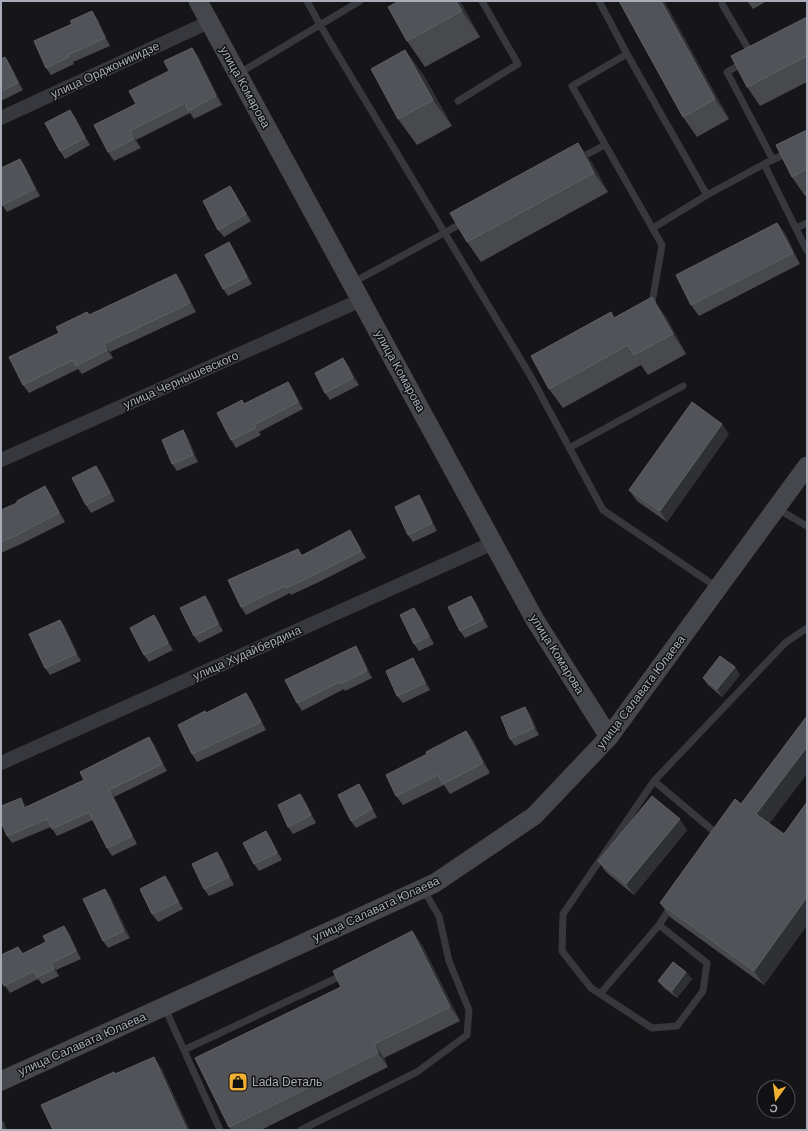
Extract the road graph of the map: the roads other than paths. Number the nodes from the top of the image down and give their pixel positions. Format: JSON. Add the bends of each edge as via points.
{"nodes":[{"id":1,"x":198,"y":1,"type":"edge"},
{"id":2,"x":307,"y":1,"type":"edge"},
{"id":3,"x":360,"y":1,"type":"edge"},
{"id":4,"x":482,"y":1,"type":"edge"},
{"id":5,"x":599,"y":1,"type":"edge"},
{"id":6,"x":722,"y":1,"type":"edge"},
{"id":7,"x":209,"y":22,"type":"junction"},
{"id":8,"x":320,"y":25,"type":"junction"},
{"id":9,"x":627,"y":54,"type":"junction"},
{"id":10,"x":238,"y":74,"type":"junction"},
{"id":11,"x":458,"y":101,"type":"dead end"},
{"id":12,"x":1,"y":118,"type":"edge"},
{"id":13,"x":605,"y":145,"type":"junction"},
{"id":14,"x":794,"y":149,"type":"edge"},
{"id":15,"x":774,"y":160,"type":"junction"},
{"id":16,"x":570,"y":164,"type":"edge"},
{"id":17,"x":764,"y":164,"type":"junction"},
{"id":18,"x":707,"y":195,"type":"junction"},
{"id":19,"x":472,"y":217,"type":"edge"},
{"id":20,"x":807,"y":223,"type":"edge"},
{"id":21,"x":653,"y":228,"type":"junction"},
{"id":22,"x":796,"y":228,"type":"junction"},
{"id":23,"x":444,"y":233,"type":"junction"},
{"id":24,"x":807,"y":251,"type":"edge"},
{"id":25,"x":352,"y":283,"type":"junction"},
{"id":26,"x":361,"y":300,"type":"junction"},
{"id":27,"x":645,"y":307,"type":"edge"},
{"id":28,"x":537,"y":371,"type":"edge"},
{"id":29,"x":530,"y":375,"type":"junction"},
{"id":30,"x":682,"y":386,"type":"dead end"},
{"id":31,"x":569,"y":448,"type":"junction"},
{"id":32,"x":1,"y":460,"type":"edge"},
{"id":33,"x":807,"y":466,"type":"edge"},
{"id":34,"x":776,"y":508,"type":"junction"},
{"id":35,"x":807,"y":526,"type":"edge"},
{"id":36,"x":494,"y":543,"type":"junction"},
{"id":37,"x":718,"y":588,"type":"junction"},
{"id":38,"x":807,"y":628,"type":"edge"},
{"id":39,"x":609,"y":737,"type":"junction"},
{"id":40,"x":1,"y":763,"type":"edge"},
{"id":41,"x":654,"y":781,"type":"junction"},
{"id":42,"x":709,"y":847,"type":"edge"},
{"id":43,"x":423,"y":888,"type":"junction"},
{"id":44,"x":676,"y":899,"type":"edge"},
{"id":45,"x":659,"y":925,"type":"junction"},
{"id":46,"x":350,"y":972,"type":"edge"},
{"id":47,"x":600,"y":994,"type":"junction"},
{"id":48,"x":164,"y":1006,"type":"junction"},
{"id":49,"x":184,"y":1050,"type":"junction"},
{"id":50,"x":1,"y":1080,"type":"edge"},
{"id":51,"x":1,"y":1124,"type":"edge"},
{"id":52,"x":3,"y":1130,"type":"edge"},
{"id":53,"x":220,"y":1130,"type":"edge"},
{"id":54,"x":301,"y":1130,"type":"edge"}],
"edges":[{"from":1,"to":7,"type":"street","name":"улица Комарова"},
{"from":2,"to":8,"type":"lane"},
{"from":3,"to":8,"type":"lane"},
{"from":4,"to":11,"type":"lane","via":[[518,64]]},
{"from":5,"to":9,"type":"lane"},
{"from":6,"to":15,"type":"lane","via":[[757,56],[727,72]]},
{"from":7,"to":10,"type":"street","name":"улица Комарова"},
{"from":7,"to":12,"type":"street","name":"улица Орджоникидзе"},
{"from":8,"to":10,"type":"lane"},
{"from":8,"to":23,"type":"lane"},
{"from":9,"to":13,"type":"lane","via":[[572,86]]},
{"from":9,"to":18,"type":"lane"},
{"from":10,"to":25,"type":"street","name":"улица Комарова"},
{"from":13,"to":16,"type":"lane"},
{"from":13,"to":21,"type":"lane"},
{"from":14,"to":15,"type":"lane"},
{"from":15,"to":17,"type":"lane"},
{"from":17,"to":18,"type":"lane"},
{"from":17,"to":22,"type":"lane"},
{"from":18,"to":21,"type":"lane"},
{"from":19,"to":23,"type":"lane"},
{"from":20,"to":22,"type":"lane"},
{"from":21,"to":27,"type":"lane","via":[[662,245],[652,303]]},
{"from":22,"to":24,"type":"lane"},
{"from":23,"to":25,"type":"lane"},
{"from":23,"to":29,"type":"lane"},
{"from":25,"to":26,"type":"street","name":"улица Комарова"},
{"from":26,"to":32,"type":"street","name":"улица Чернышевского"},
{"from":26,"to":36,"type":"street","name":"улица Комарова"},
{"from":28,"to":29,"type":"lane"},
{"from":29,"to":31,"type":"lane"},
{"from":30,"to":31,"type":"lane"},
{"from":31,"to":37,"type":"lane","via":[[602,510]]},
{"from":33,"to":34,"type":"street","name":"улица Салавата Юлаева"},
{"from":34,"to":35,"type":"lane"},
{"from":34,"to":37,"type":"street","name":"улица Салавата Юлаева"},
{"from":36,"to":39,"type":"street","name":"улица Комарова","via":[[535,620]]},
{"from":36,"to":40,"type":"street","name":"улица Худайбердина"},
{"from":37,"to":39,"type":"street","name":"улица Салавата Юлаева"},
{"from":38,"to":41,"type":"lane","via":[[785,643]]},
{"from":39,"to":43,"type":"street","name":"улица Салавата Юлаева","via":[[534,816],[435,883]]},
{"from":41,"to":42,"type":"lane","via":[[717,834]]},
{"from":41,"to":47,"type":"lane","via":[[563,914],[562,951],[591,988]]},
{"from":43,"to":48,"type":"street","name":"улица Салавата Юлаева"},
{"from":43,"to":54,"type":"lane","via":[[439,916],[449,961],[469,1010],[467,1035],[416,1072]]},
{"from":44,"to":45,"type":"lane"},
{"from":45,"to":47,"type":"lane"},
{"from":45,"to":47,"type":"lane","via":[[707,963],[703,991],[677,1026],[652,1028]]},
{"from":46,"to":49,"type":"lane"},
{"from":48,"to":49,"type":"lane"},
{"from":48,"to":50,"type":"street","name":"улица Салавата Юлаева"},
{"from":49,"to":53,"type":"lane"},
{"from":51,"to":52,"type":"lane"}]}
